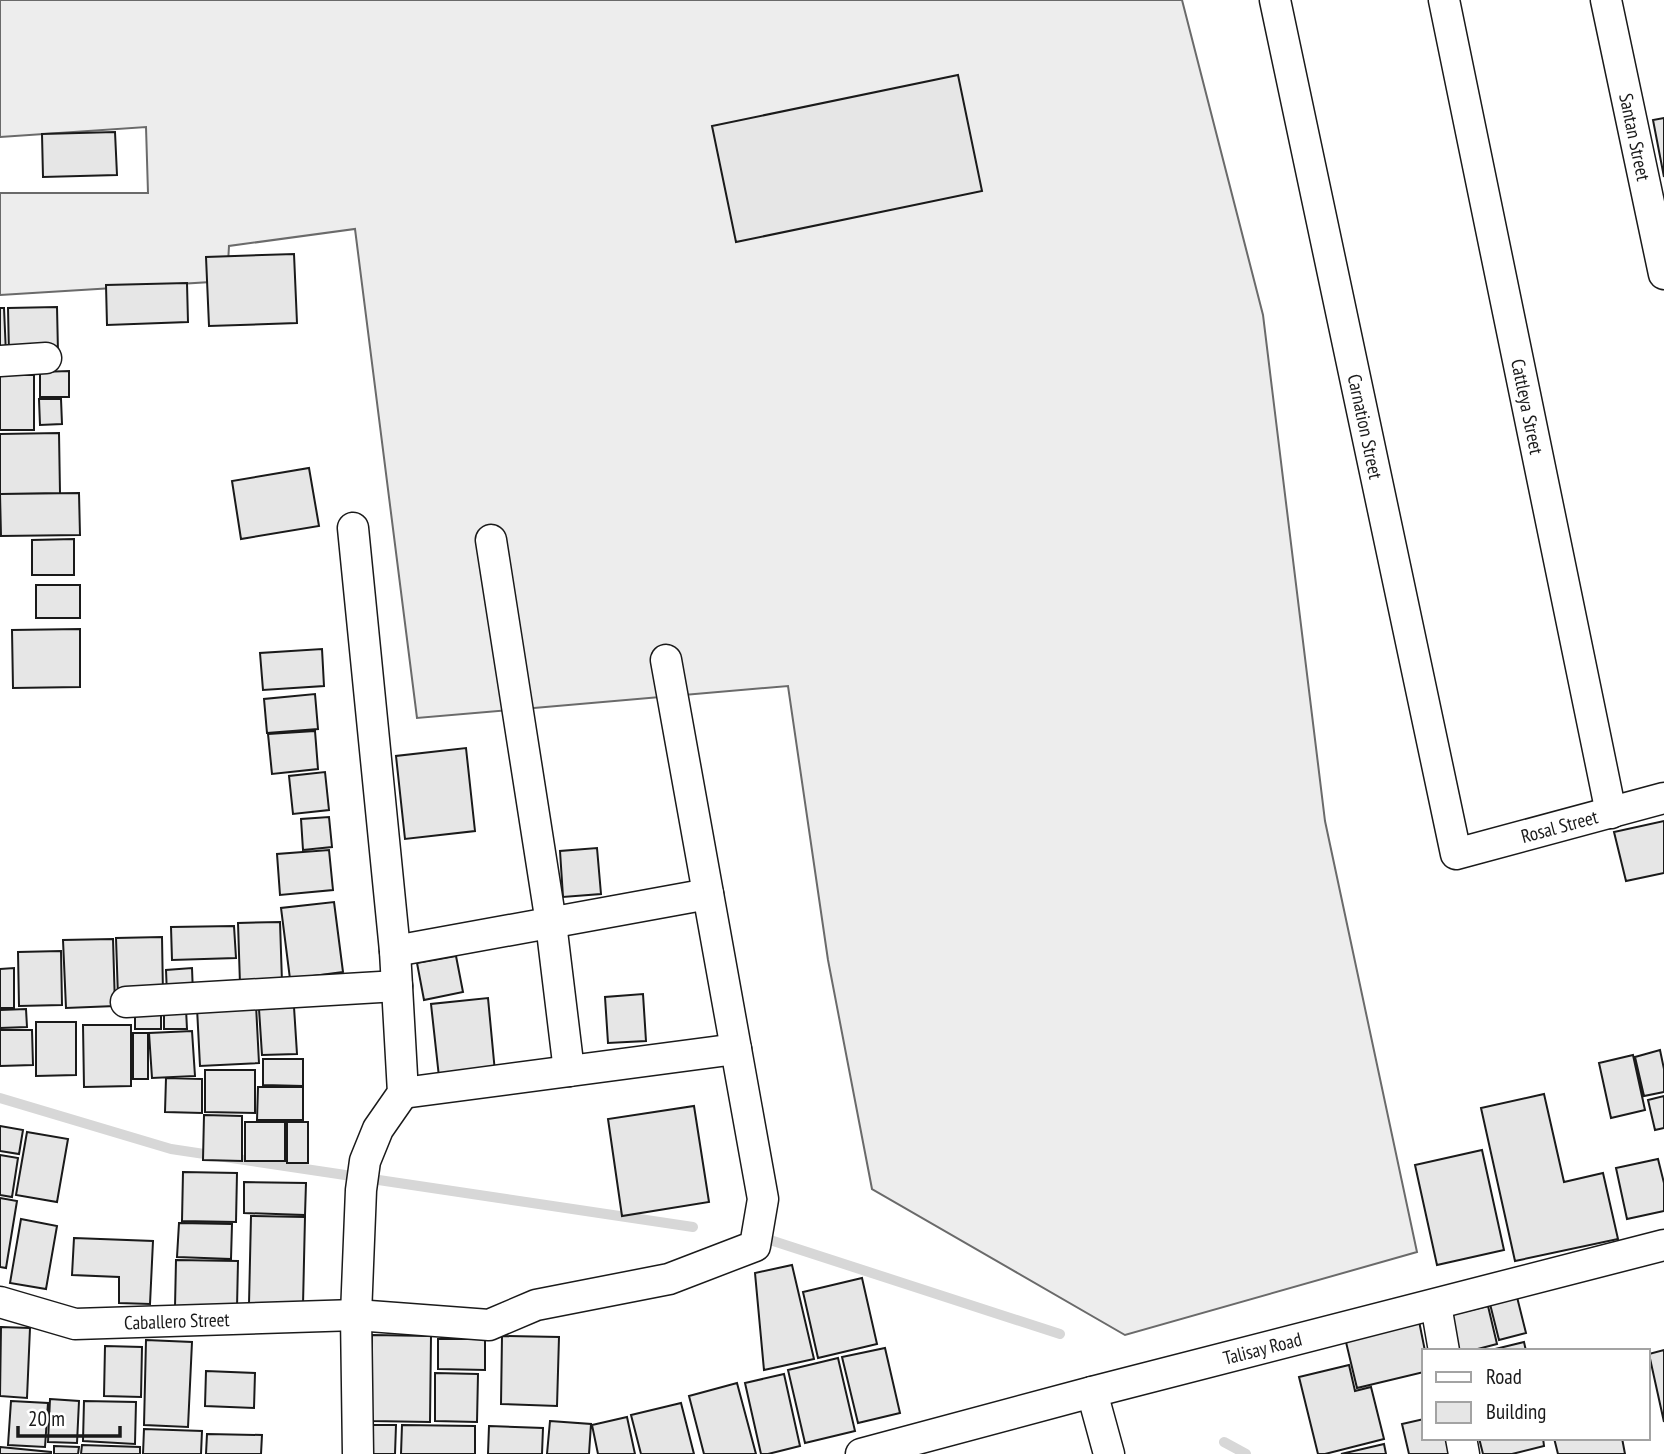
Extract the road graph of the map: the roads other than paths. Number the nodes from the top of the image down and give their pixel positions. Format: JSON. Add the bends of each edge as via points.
{"nodes":[{"id":1,"x":1275,"y":0,"type":"edge"},
{"id":2,"x":1444,"y":0,"type":"edge"},
{"id":3,"x":1605,"y":0,"type":"edge"},
{"id":4,"x":1664,"y":274,"type":"edge"},
{"id":5,"x":46,"y":358,"type":"dead end"},
{"id":6,"x":0,"y":361,"type":"edge"},
{"id":7,"x":353,"y":528,"type":"dead end"},
{"id":8,"x":491,"y":540,"type":"dead end"},
{"id":9,"x":666,"y":660,"type":"dead end"},
{"id":10,"x":1664,"y":798,"type":"edge"},
{"id":11,"x":1611,"y":813,"type":"junction"},
{"id":12,"x":1456,"y":854,"type":"joint"},
{"id":13,"x":708,"y":894,"type":"junction"},
{"id":14,"x":551,"y":923,"type":"junction"},
{"id":15,"x":395,"y":951,"type":"junction"},
{"id":16,"x":397,"y":986,"type":"junction"},
{"id":17,"x":125,"y":1002,"type":"dead end"},
{"id":18,"x":736,"y":1049,"type":"junction"},
{"id":19,"x":569,"y":1071,"type":"junction"},
{"id":20,"x":403,"y":1093,"type":"junction"},
{"id":21,"x":1664,"y":1245,"type":"edge"},
{"id":22,"x":0,"y":1302,"type":"edge"},
{"id":23,"x":1436,"y":1305,"type":"junction"},
{"id":24,"x":356,"y":1315,"type":"junction"},
{"id":25,"x":1444,"y":1349,"type":"edge"},
{"id":26,"x":1092,"y":1392,"type":"junction"},
{"id":27,"x":358,"y":1454,"type":"edge"},
{"id":28,"x":861,"y":1454,"type":"edge"},
{"id":29,"x":1109,"y":1454,"type":"edge"}],
"edges":[{"from":1,"to":12,"type":"street","name":"Carnation Street"},
{"from":2,"to":11,"type":"street","name":"Cattleya Street"},
{"from":3,"to":4,"type":"street","name":"Santan Street"},
{"from":5,"to":6,"type":"street"},
{"from":7,"to":15,"type":"street"},
{"from":8,"to":14,"type":"street"},
{"from":9,"to":13,"type":"street"},
{"from":10,"to":11,"type":"street","name":"Rosal Street"},
{"from":11,"to":12,"type":"street","name":"Rosal Street"},
{"from":13,"to":14,"type":"street"},
{"from":13,"to":18,"type":"street"},
{"from":14,"to":15,"type":"street"},
{"from":14,"to":19,"type":"street"},
{"from":15,"to":16,"type":"street"},
{"from":16,"to":17,"type":"street"},
{"from":16,"to":20,"type":"street"},
{"from":18,"to":19,"type":"street"},
{"from":18,"to":24,"type":"street","name":"Caballero Street","via":[[763,1199],[755,1246],[668,1279],[536,1305],[489,1325]]},
{"from":19,"to":20,"type":"street"},
{"from":20,"to":24,"type":"street","via":[[378,1129],[365,1161]]},
{"from":21,"to":23,"type":"street","name":"Talisay Road"},
{"from":22,"to":24,"type":"street","name":"Caballero Street","via":[[75,1324]]},
{"from":23,"to":25,"type":"street"},
{"from":23,"to":26,"type":"street","name":"Talisay Road"},
{"from":24,"to":27,"type":"street"},
{"from":26,"to":28,"type":"street","name":"Talisay Road"},
{"from":26,"to":29,"type":"street"}]}
